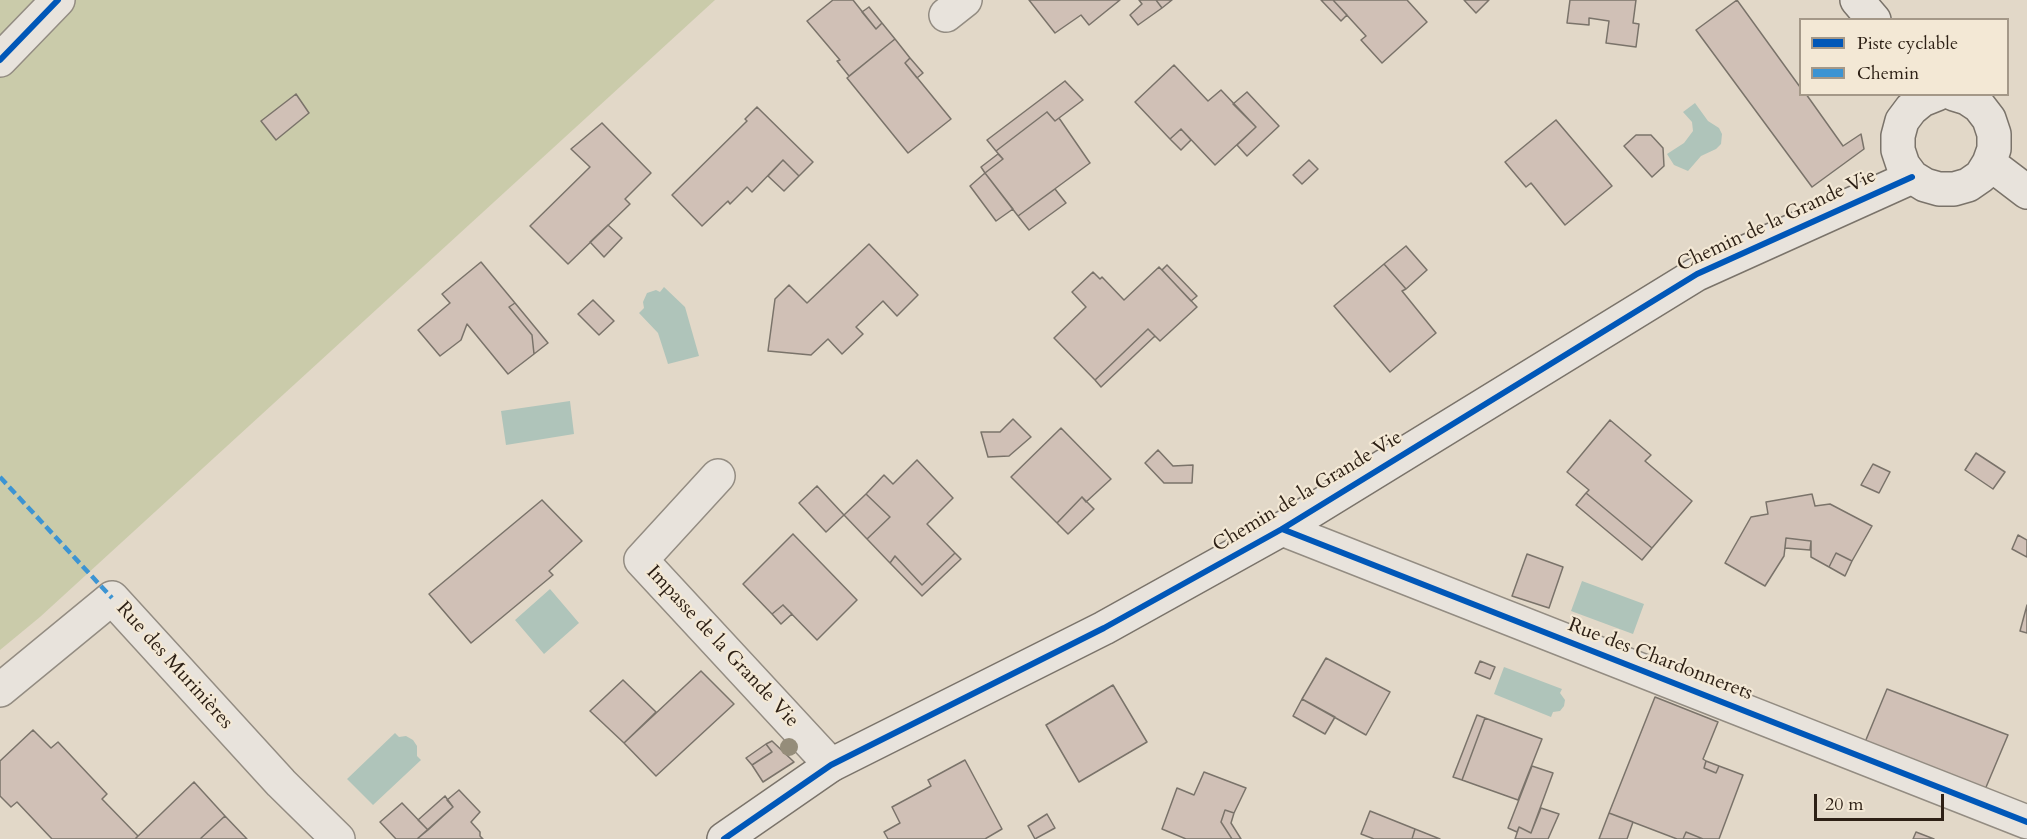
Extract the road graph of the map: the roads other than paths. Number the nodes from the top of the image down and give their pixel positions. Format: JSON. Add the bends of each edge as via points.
{"nodes":[{"id":1,"x":58,"y":0,"type":"edge"},
{"id":2,"x":1857,"y":0,"type":"edge"},
{"id":3,"x":1872,"y":18,"type":"edge"},
{"id":4,"x":0,"y":60,"type":"edge"},
{"id":5,"x":1926,"y":96,"type":"edge"},
{"id":6,"x":1960,"y":96,"type":"edge"},
{"id":7,"x":1989,"y":163,"type":"junction"},
{"id":8,"x":1912,"y":177,"type":"junction"},
{"id":9,"x":2027,"y":192,"type":"edge"},
{"id":10,"x":718,"y":477,"type":"dead end"},
{"id":11,"x":1282,"y":529,"type":"junction"},
{"id":12,"x":0,"y":690,"type":"edge"},
{"id":13,"x":831,"y":765,"type":"junction"},
{"id":14,"x":2027,"y":822,"type":"edge"},
{"id":15,"x":338,"y":839,"type":"edge"},
{"id":16,"x":724,"y":839,"type":"edge"}],
"edges":[{"from":1,"to":4,"type":"street"},
{"from":2,"to":3,"type":"street"},
{"from":5,"to":8,"type":"street","via":[[1902,121],[1898,136],[1903,165]]},
{"from":6,"to":7,"type":"street","via":[[1979,106],[1989,119],[1994,149]]},
{"from":7,"to":8,"type":"street","via":[[1981,176],[1954,189],[1924,185]]},
{"from":7,"to":9,"type":"street"},
{"from":8,"to":11,"type":"street","name":"Chemin de la Grande Vie","via":[[1697,274]]},
{"from":10,"to":13,"type":"street","name":"Impasse de la Grande Vie","via":[[641,561]]},
{"from":11,"to":13,"type":"street","name":"Chemin de la Grande Vie","via":[[1104,628]]},
{"from":11,"to":14,"type":"street","name":"Rue des Chardonnerets"},
{"from":12,"to":15,"type":"street","name":"Rue des Murinières","via":[[112,598],[281,783]]},
{"from":13,"to":16,"type":"street","name":"Chemin de la Grande Vie"}]}
